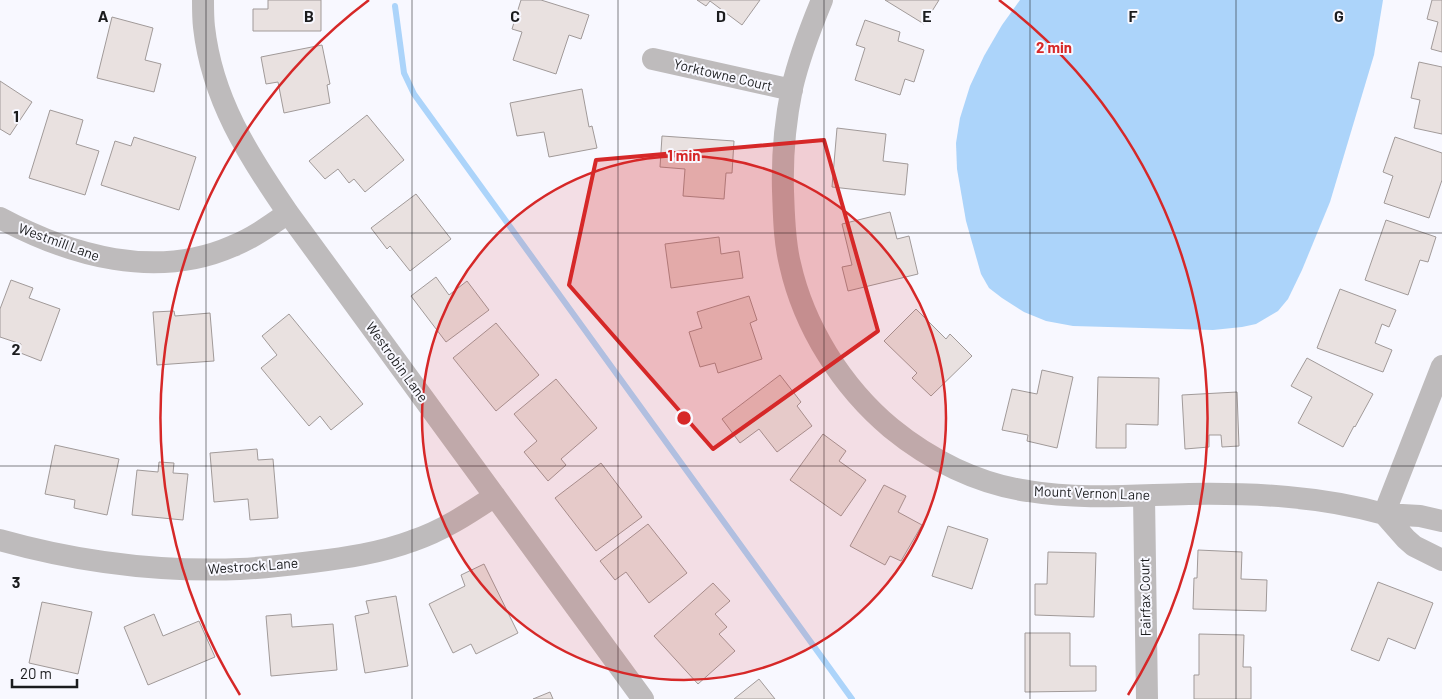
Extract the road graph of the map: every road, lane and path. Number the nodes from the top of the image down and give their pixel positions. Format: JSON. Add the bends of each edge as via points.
{"nodes":[{"id":1,"x":203,"y":0,"type":"edge"},
{"id":2,"x":822,"y":0,"type":"edge"},
{"id":3,"x":654,"y":59,"type":"dead end"},
{"id":4,"x":792,"y":90,"type":"junction"},
{"id":5,"x":288,"y":213,"type":"junction"},
{"id":6,"x":0,"y":218,"type":"edge"},
{"id":7,"x":1442,"y":366,"type":"edge"},
{"id":8,"x":495,"y":496,"type":"junction"},
{"id":9,"x":1144,"y":496,"type":"junction"},
{"id":10,"x":1384,"y":514,"type":"junction"},
{"id":11,"x":1442,"y":521,"type":"edge"},
{"id":12,"x":0,"y":540,"type":"edge"},
{"id":13,"x":1442,"y":560,"type":"edge"},
{"id":14,"x":642,"y":699,"type":"edge"},
{"id":15,"x":1147,"y":699,"type":"edge"}],
"edges":[{"from":1,"to":5,"type":"street","name":"Westrobin Lane","via":[[206,44],[214,80],[240,138]]},
{"from":2,"to":4,"type":"street","name":"Mount Vernon Lane"},
{"from":3,"to":4,"type":"street","name":"Yorktowne Court"},
{"from":4,"to":9,"type":"street","name":"Mount Vernon Lane","via":[[783,178],[790,266],[813,329],[861,400],[913,445],[950,466],[987,481],[1044,494]]},
{"from":5,"to":6,"type":"street","name":"Westmill Lane","via":[[248,240],[231,247],[161,263],[138,263],[88,254]]},
{"from":5,"to":8,"type":"street","name":"Westrobin Lane"},
{"from":7,"to":10,"type":"street"},
{"from":8,"to":12,"type":"street","name":"Westrock Lane","via":[[458,520],[412,541],[355,556],[277,566],[230,569],[149,567],[72,557]]},
{"from":8,"to":14,"type":"street","name":"Westrobin Lane"},
{"from":9,"to":10,"type":"street","name":"Mount Vernon Lane","via":[[1231,494],[1309,499]]},
{"from":9,"to":15,"type":"street","name":"Fairfax Court"},
{"from":10,"to":11,"type":"street","name":"Mount Vernon Lane"},
{"from":10,"to":13,"type":"street","via":[[1414,546]]}]}
